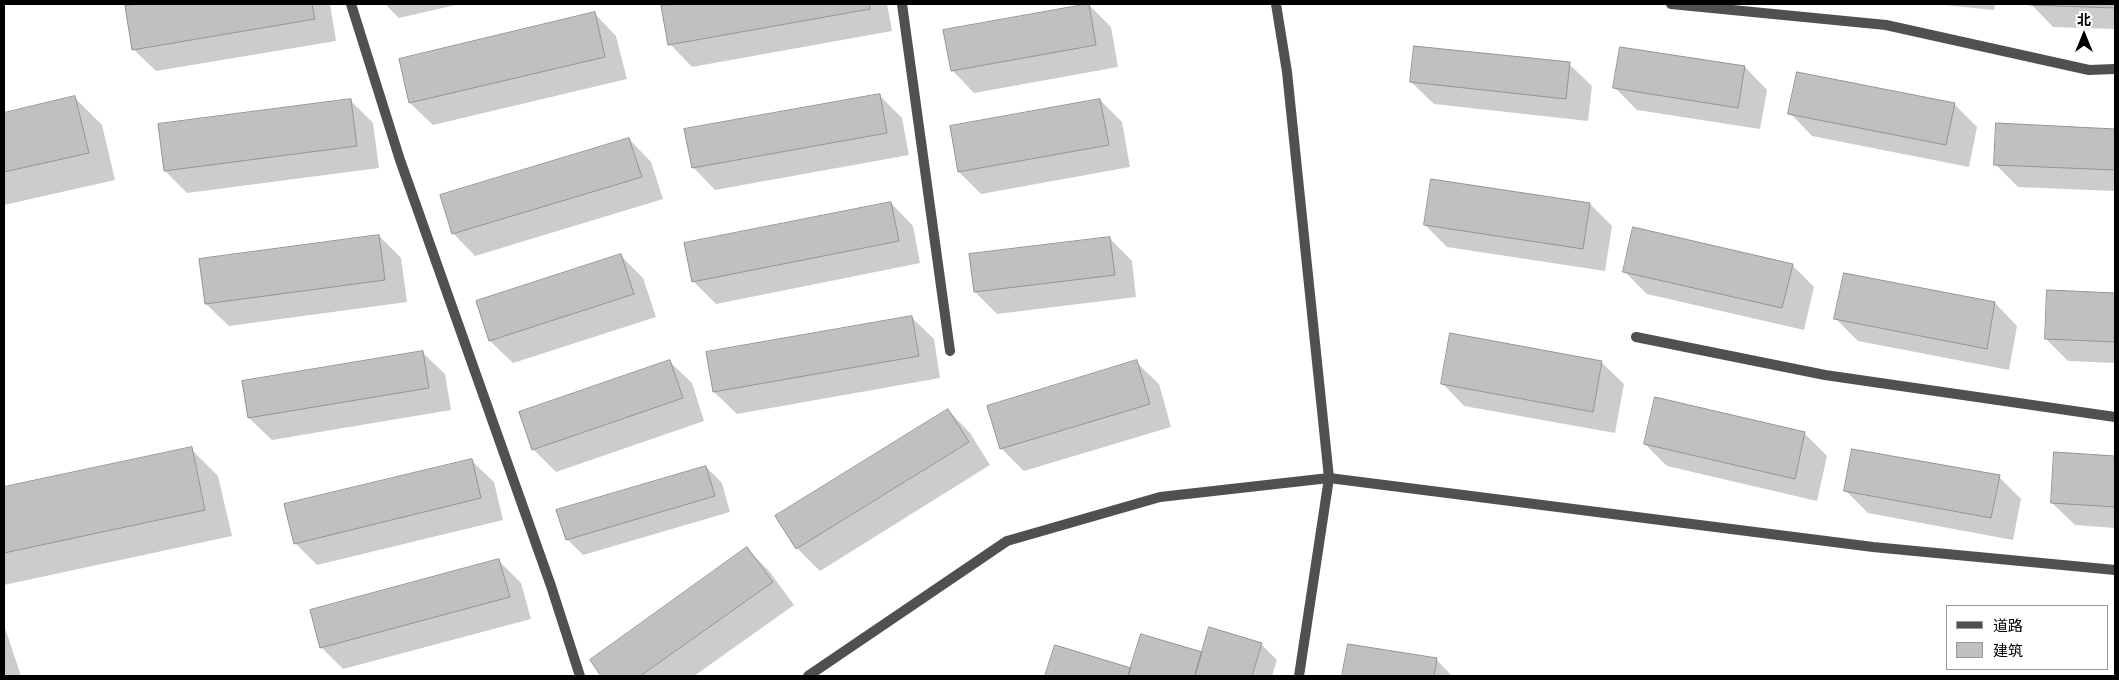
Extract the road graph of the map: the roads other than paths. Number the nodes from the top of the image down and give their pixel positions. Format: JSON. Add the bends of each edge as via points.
{"nodes":[{"id":1,"x":351,"y":4,"type":"edge"},
{"id":2,"x":902,"y":4,"type":"edge"},
{"id":3,"x":1276,"y":4,"type":"edge"},
{"id":4,"x":1671,"y":4,"type":"edge"},
{"id":5,"x":2115,"y":69,"type":"edge"},
{"id":6,"x":1636,"y":337,"type":"dead end"},
{"id":7,"x":950,"y":351,"type":"dead end"},
{"id":8,"x":2115,"y":418,"type":"edge"},
{"id":9,"x":1329,"y":478,"type":"junction"},
{"id":10,"x":2115,"y":570,"type":"edge"},
{"id":11,"x":580,"y":676,"type":"edge"},
{"id":12,"x":808,"y":676,"type":"edge"},
{"id":13,"x":1299,"y":676,"type":"edge"}],
"edges":[{"from":1,"to":11,"type":"street","via":[[400,160]]},
{"from":2,"to":7,"type":"street"},
{"from":3,"to":9,"type":"street","via":[[1287,72]]},
{"from":4,"to":5,"type":"street","via":[[1886,25],[2089,70]]},
{"from":6,"to":8,"type":"street","via":[[1825,375]]},
{"from":9,"to":10,"type":"street","via":[[1874,547]]},
{"from":9,"to":12,"type":"street","via":[[1160,497],[1007,541]]},
{"from":9,"to":13,"type":"street"}]}
